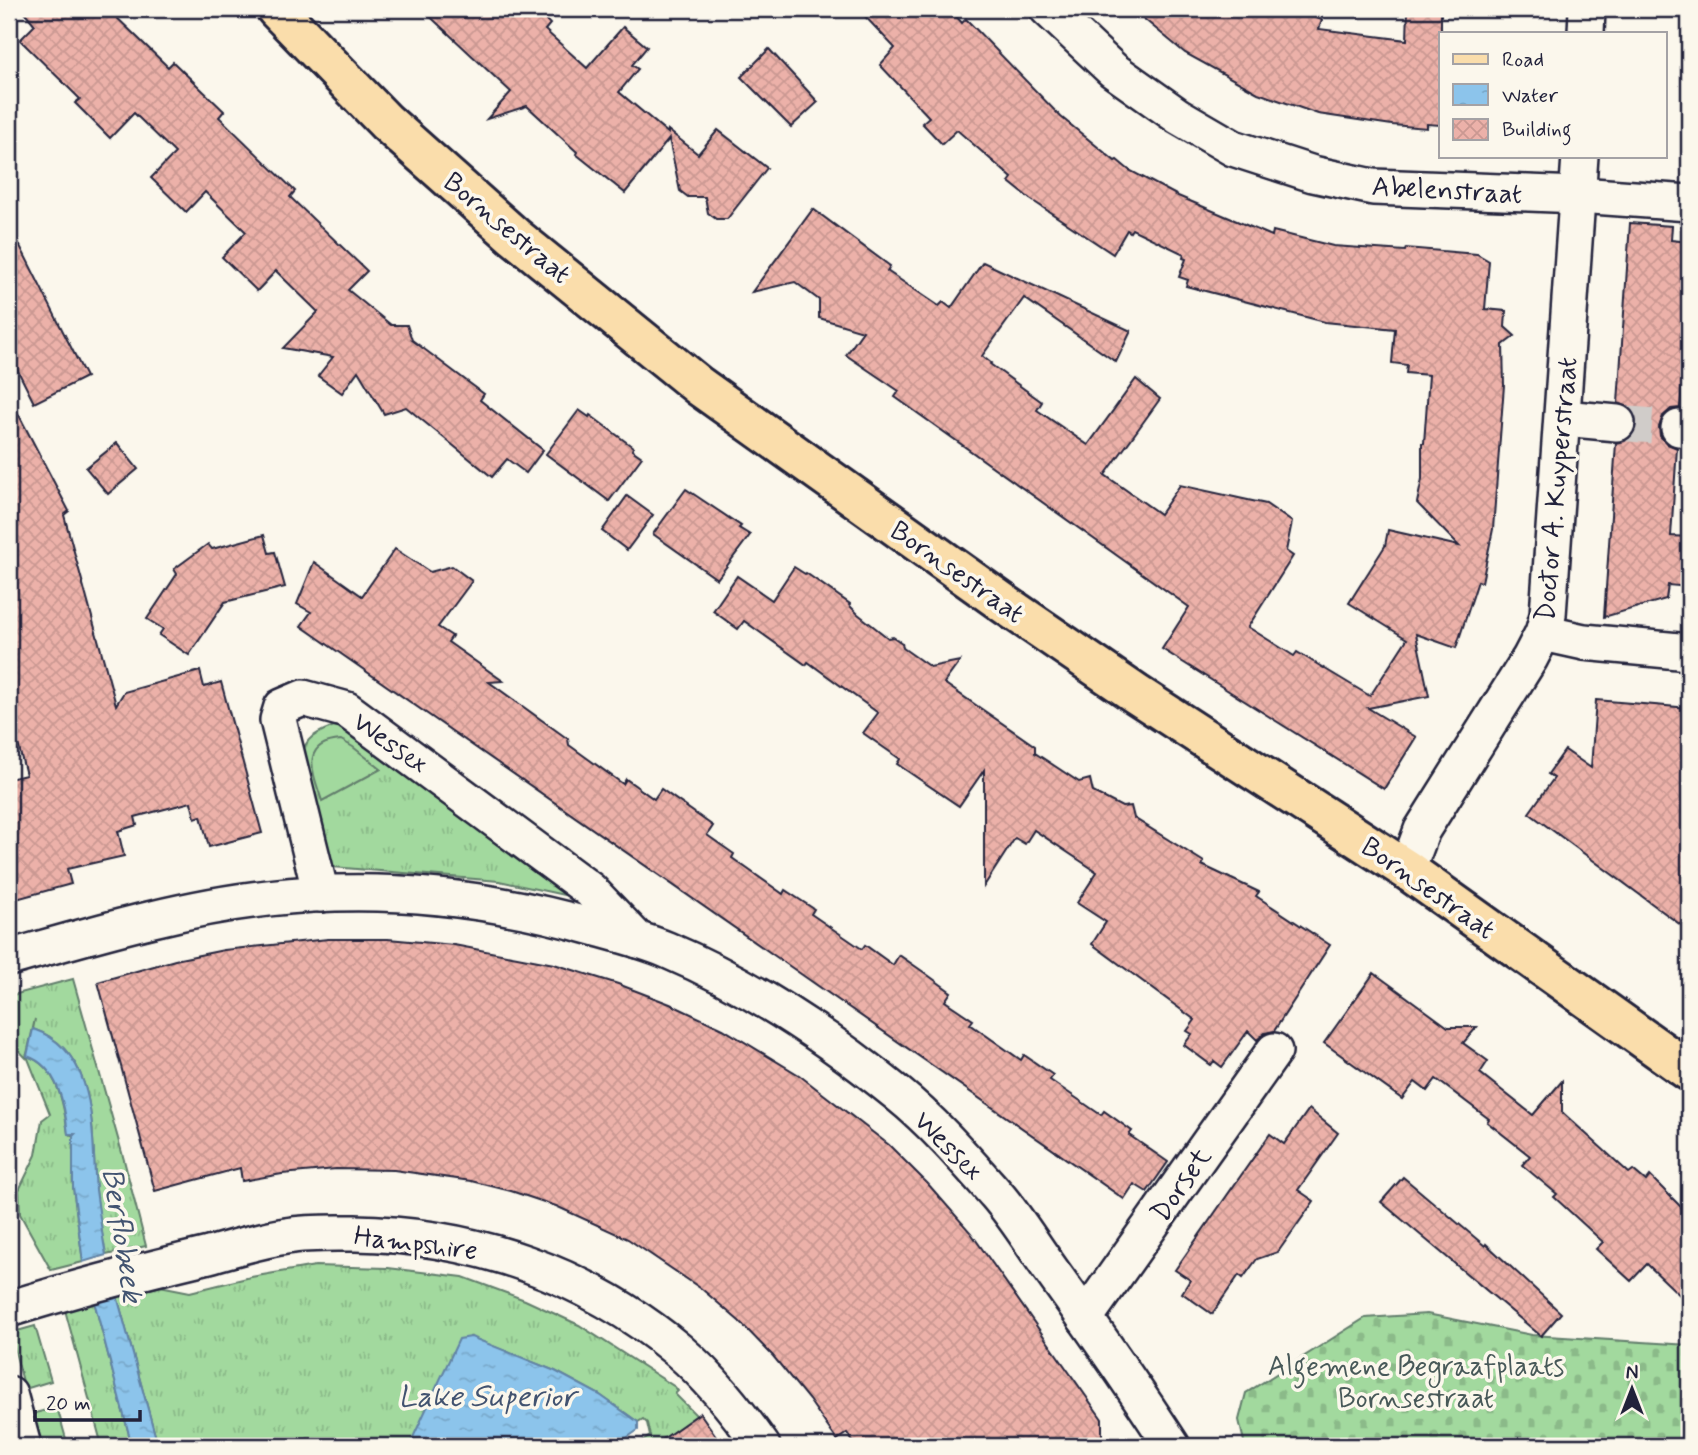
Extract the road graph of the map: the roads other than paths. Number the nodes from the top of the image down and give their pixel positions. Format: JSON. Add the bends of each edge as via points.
{"nodes":[{"id":1,"x":276,"y":9,"type":"edge"},
{"id":2,"x":1048,"y":9,"type":"edge"},
{"id":3,"x":1587,"y":9,"type":"edge"},
{"id":4,"x":1586,"y":32,"type":"edge"},
{"id":5,"x":1580,"y":158,"type":"edge"},
{"id":6,"x":1579,"y":195,"type":"junction"},
{"id":7,"x":1689,"y":203,"type":"edge"},
{"id":8,"x":1563,"y":418,"type":"junction"},
{"id":9,"x":1617,"y":423,"type":"tunnel mouth"},
{"id":10,"x":1543,"y":633,"type":"junction"},
{"id":11,"x":1689,"y":652,"type":"edge"},
{"id":12,"x":1407,"y":870,"type":"junction"},
{"id":13,"x":321,"y":894,"type":"junction"},
{"id":14,"x":638,"y":940,"type":"junction"},
{"id":15,"x":9,"y":958,"type":"edge"},
{"id":16,"x":1274,"y":1051,"type":"dead end"},
{"id":17,"x":1689,"y":1072,"type":"edge"},
{"id":18,"x":9,"y":1309,"type":"edge"},
{"id":19,"x":1085,"y":1318,"type":"junction"},
{"id":20,"x":10,"y":1399,"type":"edge"},
{"id":21,"x":23,"y":1446,"type":"edge"},
{"id":22,"x":762,"y":1446,"type":"edge"},
{"id":23,"x":1172,"y":1446,"type":"edge"}],
"edges":[{"from":1,"to":12,"type":"main road","name":"Bornsestraat","via":[[386,122],[514,236],[699,386],[1017,613]]},
{"from":2,"to":6,"type":"street","name":"Abelenstraat","via":[[1112,71],[1233,148],[1374,187]]},
{"from":3,"to":4,"type":"street"},
{"from":5,"to":6,"type":"street","name":"Doctor A. Kuyperstraat"},
{"from":6,"to":7,"type":"street","name":"Abelenstraat"},
{"from":6,"to":8,"type":"street","name":"Doctor A. Kuyperstraat"},
{"from":8,"to":9,"type":"street"},
{"from":8,"to":10,"type":"street","name":"Doctor A. Kuyperstraat"},
{"from":10,"to":11,"type":"street","via":[[1584,642]]},
{"from":10,"to":12,"type":"street","name":"Doctor A. Kuyperstraat","via":[[1422,830]]},
{"from":12,"to":17,"type":"main road","name":"Bornsestraat"},
{"from":13,"to":14,"type":"street","name":"Wessex","via":[[376,892],[496,904]]},
{"from":13,"to":14,"type":"street","name":"Wessex","via":[[278,720],[282,707],[303,698],[347,710],[590,890]]},
{"from":13,"to":15,"type":"street","name":"Wessex","via":[[216,905]]},
{"from":14,"to":19,"type":"street","name":"Wessex","via":[[746,988],[900,1095],[999,1198]]},
{"from":16,"to":19,"type":"street","name":"Dorset"},
{"from":18,"to":22,"type":"street","name":"Hampshire","via":[[286,1236],[386,1234],[476,1246],[575,1283],[648,1327],[714,1384]]},
{"from":19,"to":23,"type":"street","name":"Wessex"},
{"from":20,"to":21,"type":"street"}]}
